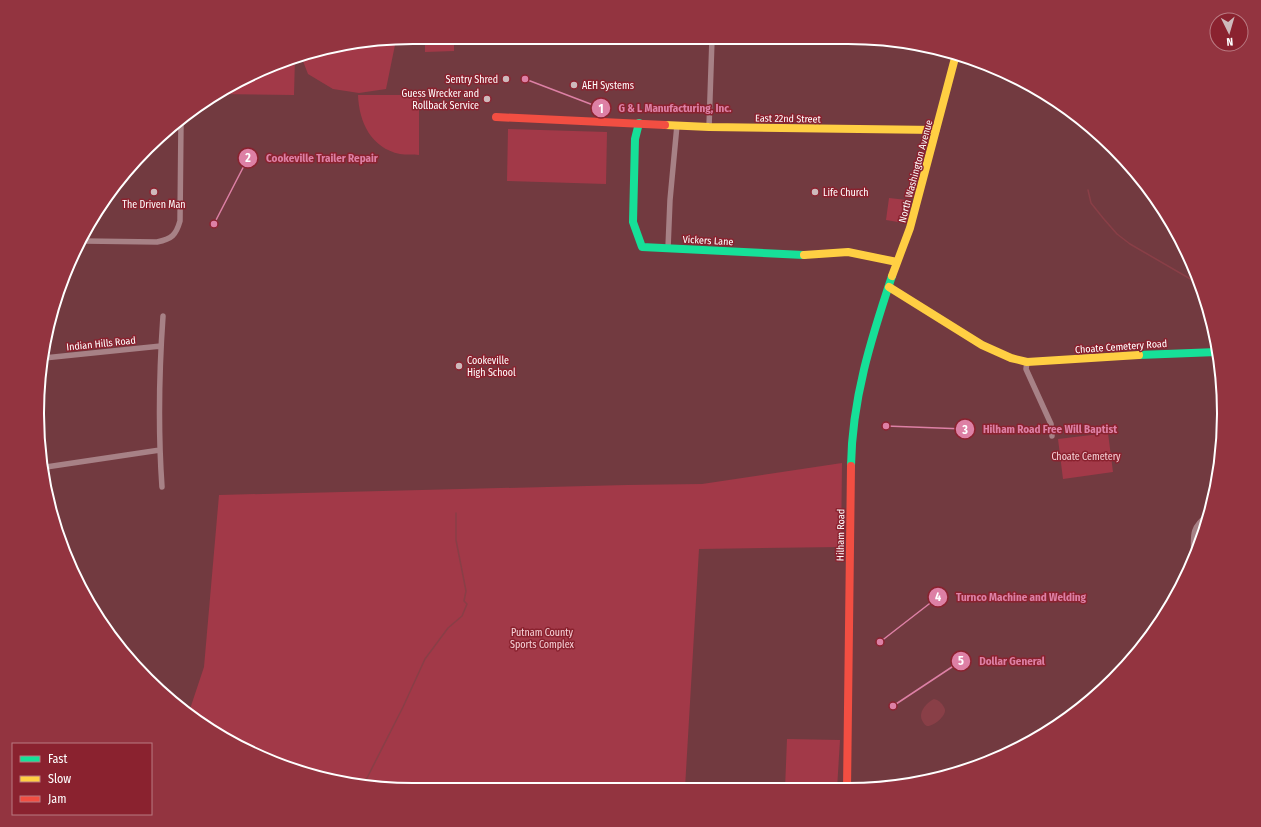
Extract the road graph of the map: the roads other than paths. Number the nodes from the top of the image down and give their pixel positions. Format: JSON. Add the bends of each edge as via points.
{"nodes":[{"id":1,"x":712,"y":44,"type":"edge"},
{"id":2,"x":954,"y":60,"type":"edge"},
{"id":3,"x":496,"y":117,"type":"dead end"},
{"id":4,"x":639,"y":123,"type":"junction"},
{"id":5,"x":677,"y":125,"type":"junction"},
{"id":6,"x":181,"y":127,"type":"edge"},
{"id":7,"x":709,"y":127,"type":"junction"},
{"id":8,"x":936,"y":130,"type":"junction"},
{"id":9,"x":87,"y":241,"type":"edge"},
{"id":10,"x":668,"y":248,"type":"junction"},
{"id":11,"x":897,"y":262,"type":"junction"},
{"id":12,"x":889,"y":287,"type":"junction"},
{"id":13,"x":163,"y":316,"type":"dead end"},
{"id":14,"x":161,"y":346,"type":"junction"},
{"id":15,"x":1212,"y":352,"type":"edge"},
{"id":16,"x":48,"y":358,"type":"edge"},
{"id":17,"x":1026,"y":362,"type":"junction"},
{"id":18,"x":1052,"y":436,"type":"dead end"},
{"id":19,"x":160,"y":450,"type":"junction"},
{"id":20,"x":48,"y":467,"type":"edge"},
{"id":21,"x":162,"y":487,"type":"dead end"},
{"id":22,"x":1200,"y":523,"type":"edge"},
{"id":23,"x":1194,"y":541,"type":"edge"},
{"id":24,"x":847,"y":783,"type":"edge"}],
"edges":[{"from":1,"to":7,"type":"street"},
{"from":2,"to":8,"type":"street","name":"North Washington Avenue"},
{"from":3,"to":4,"type":"street","name":"East 22nd Street"},
{"from":4,"to":5,"type":"street","name":"East 22nd Street"},
{"from":4,"to":10,"type":"street","name":"Vickers Lane","via":[[635,139],[633,222],[642,247]]},
{"from":5,"to":7,"type":"street","name":"East 22nd Street"},
{"from":5,"to":10,"type":"street"},
{"from":6,"to":9,"type":"street","via":[[180,221],[172,236],[156,242]]},
{"from":7,"to":8,"type":"street","name":"East 22nd Street"},
{"from":8,"to":11,"type":"street","name":"North Washington Avenue","via":[[910,228]]},
{"from":10,"to":11,"type":"street","name":"Vickers Lane","via":[[796,255],[848,252]]},
{"from":11,"to":12,"type":"street","name":"North Washington Avenue"},
{"from":12,"to":17,"type":"street","name":"Choate Cemetery Road","via":[[982,345]]},
{"from":12,"to":24,"type":"street","name":"Hilham Road","via":[[874,331],[854,416],[851,460]]},
{"from":13,"to":14,"type":"street"},
{"from":14,"to":16,"type":"street","name":"Indian Hills Road"},
{"from":14,"to":19,"type":"street"},
{"from":15,"to":17,"type":"street","name":"Choate Cemetery Road"},
{"from":17,"to":18,"type":"street","via":[[1026,368],[1052,424]]},
{"from":19,"to":20,"type":"street"},
{"from":19,"to":21,"type":"street"},
{"from":22,"to":23,"type":"street","via":[[1194,532]]}]}
